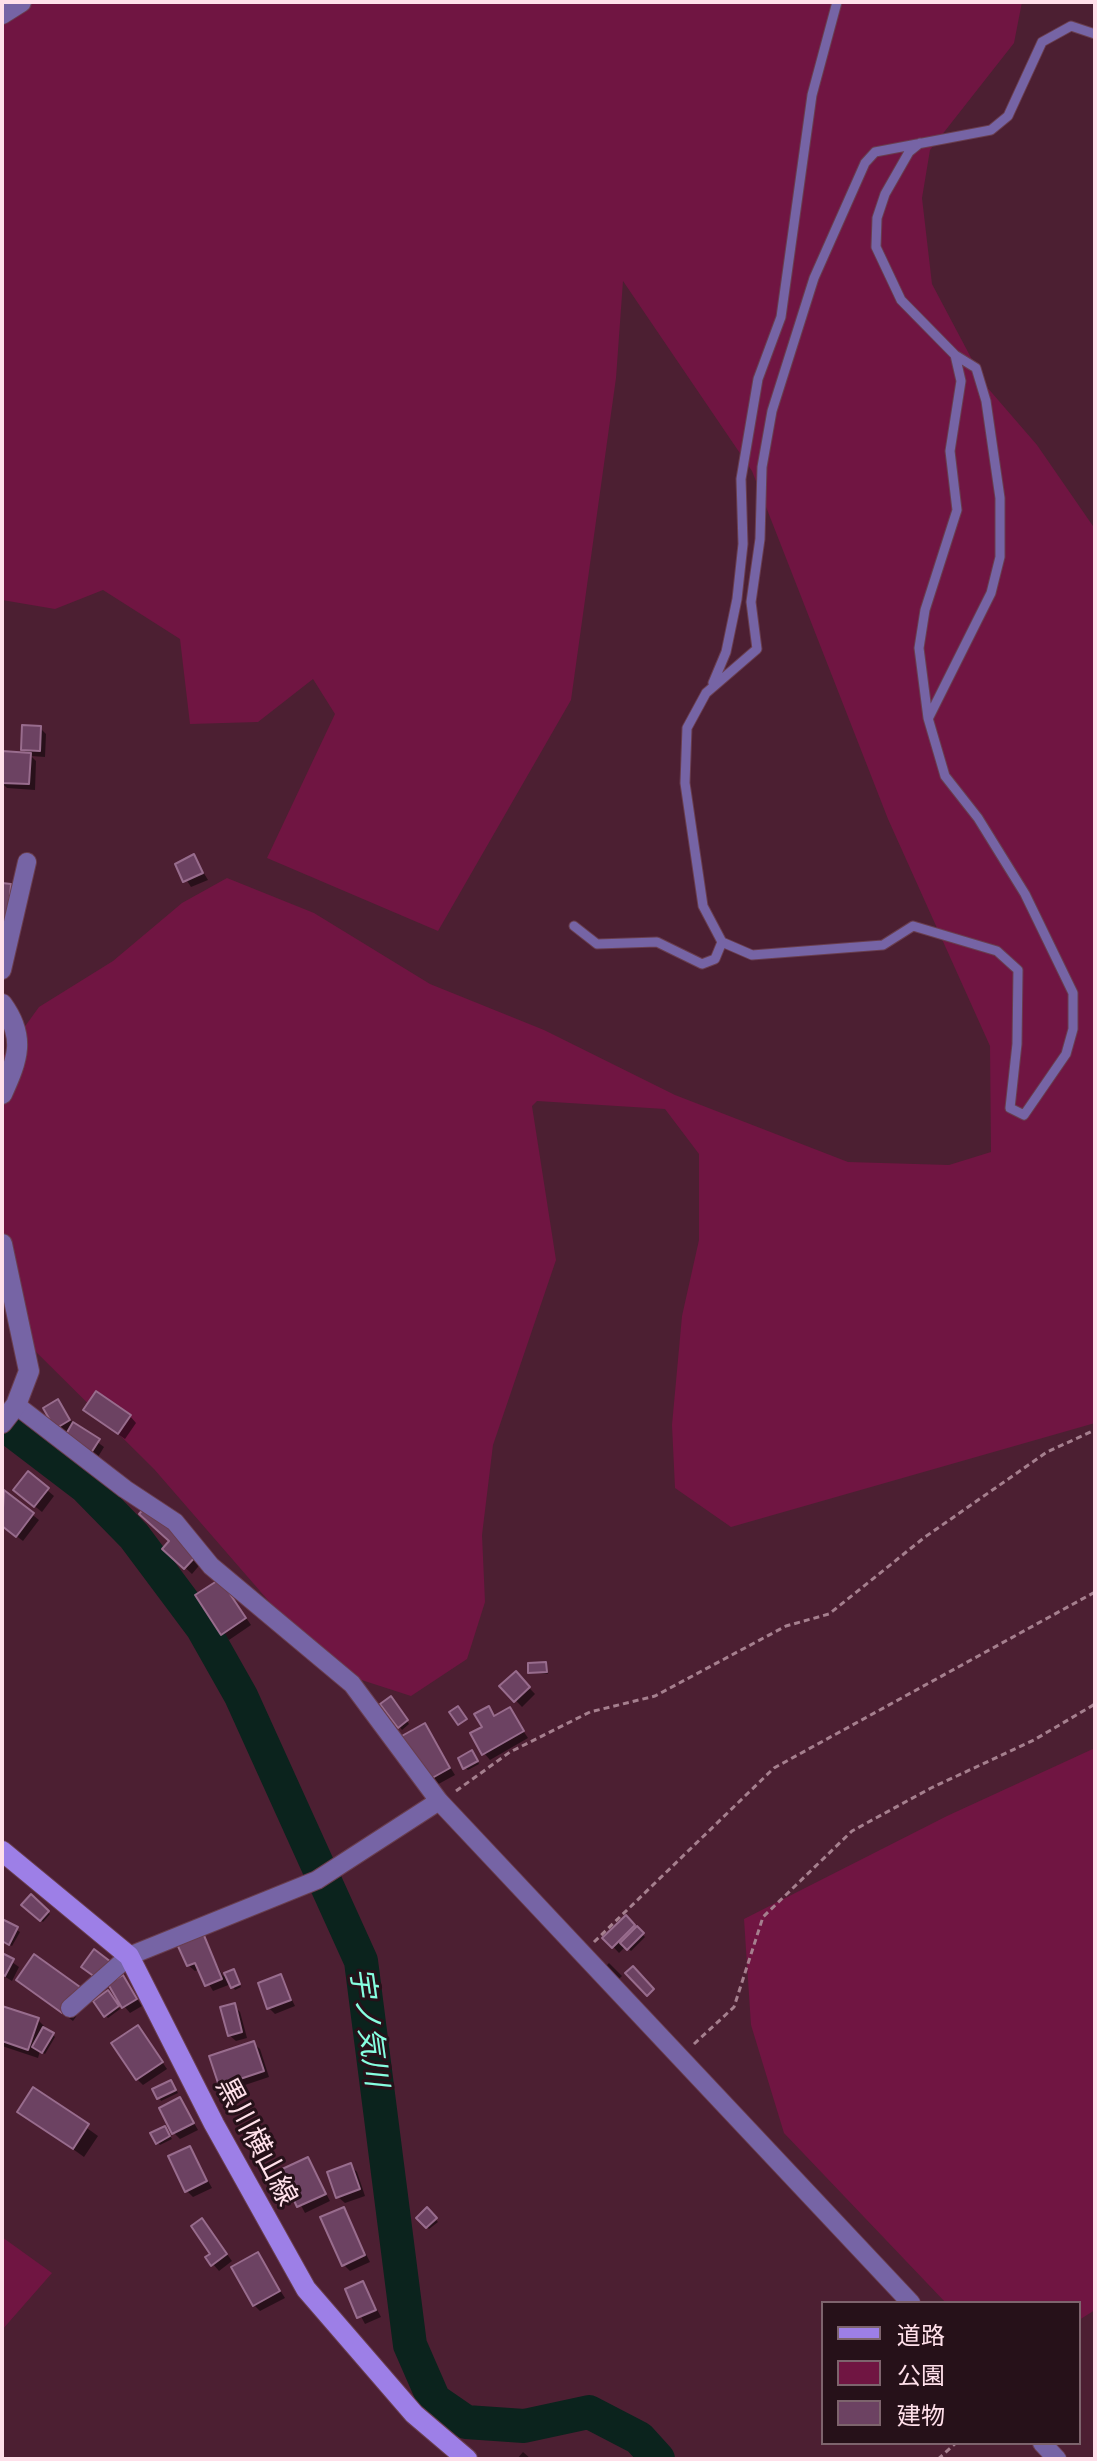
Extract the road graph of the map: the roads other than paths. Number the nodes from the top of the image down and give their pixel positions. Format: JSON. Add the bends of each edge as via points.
{"nodes":[{"id":1,"x":21,"y":2,"type":"edge"},
{"id":2,"x":837,"y":2,"type":"edge"},
{"id":3,"x":2,"y":14,"type":"edge"},
{"id":4,"x":1095,"y":34,"type":"edge"},
{"id":5,"x":920,"y":143,"type":"junction"},
{"id":6,"x":955,"y":355,"type":"junction"},
{"id":7,"x":711,"y":688,"type":"junction"},
{"id":8,"x":928,"y":718,"type":"junction"},
{"id":9,"x":27,"y":862,"type":"dead end"},
{"id":10,"x":574,"y":926,"type":"dead end"},
{"id":11,"x":722,"y":942,"type":"junction"},
{"id":12,"x":2,"y":970,"type":"edge"},
{"id":13,"x":2,"y":1004,"type":"edge"},
{"id":14,"x":2,"y":1094,"type":"edge"},
{"id":15,"x":2,"y":1244,"type":"edge"},
{"id":16,"x":16,"y":1405,"type":"junction"},
{"id":17,"x":2,"y":1423,"type":"edge"},
{"id":18,"x":439,"y":1801,"type":"junction"},
{"id":19,"x":2,"y":1851,"type":"edge"},
{"id":20,"x":129,"y":1956,"type":"junction"},
{"id":21,"x":70,"y":2008,"type":"dead end"},
{"id":22,"x":909,"y":2301,"type":"edge"},
{"id":23,"x":467,"y":2459,"type":"edge"}],
"edges":[{"from":1,"to":3,"type":"street"},
{"from":2,"to":7,"type":"lane","via":[[812,95],[781,317],[758,379],[741,479],[743,544],[737,599],[726,652]]},
{"from":4,"to":5,"type":"lane","via":[[1071,26],[1042,42],[1008,116],[991,130]]},
{"from":5,"to":6,"type":"lane","via":[[885,194],[876,247],[901,300]]},
{"from":5,"to":7,"type":"lane","via":[[875,152],[865,163],[814,278],[772,411],[762,467],[751,602],[757,649]]},
{"from":6,"to":8,"type":"lane","via":[[961,381],[950,451],[957,510],[925,610],[919,648]]},
{"from":6,"to":8,"type":"lane","via":[[976,368],[986,401],[1000,498],[1000,557],[991,593]]},
{"from":7,"to":11,"type":"lane","via":[[687,728],[684,756],[703,906]]},
{"from":8,"to":11,"type":"lane","via":[[945,776],[1025,894],[1073,993],[1073,1029],[1066,1054],[1024,1115],[1010,1108],[1018,970],[997,951],[913,926],[883,945],[752,955]]},
{"from":9,"to":12,"type":"street"},
{"from":10,"to":11,"type":"lane","via":[[597,944],[657,942],[702,964],[715,959]]},
{"from":13,"to":14,"type":"street","via":[[19,1033]]},
{"from":15,"to":16,"type":"street","via":[[29,1371]]},
{"from":16,"to":17,"type":"street"},
{"from":16,"to":18,"type":"street","via":[[175,1522],[211,1566],[352,1684]]},
{"from":18,"to":20,"type":"street","via":[[324,1876]]},
{"from":18,"to":22,"type":"street"},
{"from":19,"to":20,"type":"main road","name":"黒川横山線"},
{"from":20,"to":21,"type":"street"},
{"from":20,"to":23,"type":"main road","name":"黒川横山線","via":[[306,2289],[414,2414]]}]}
